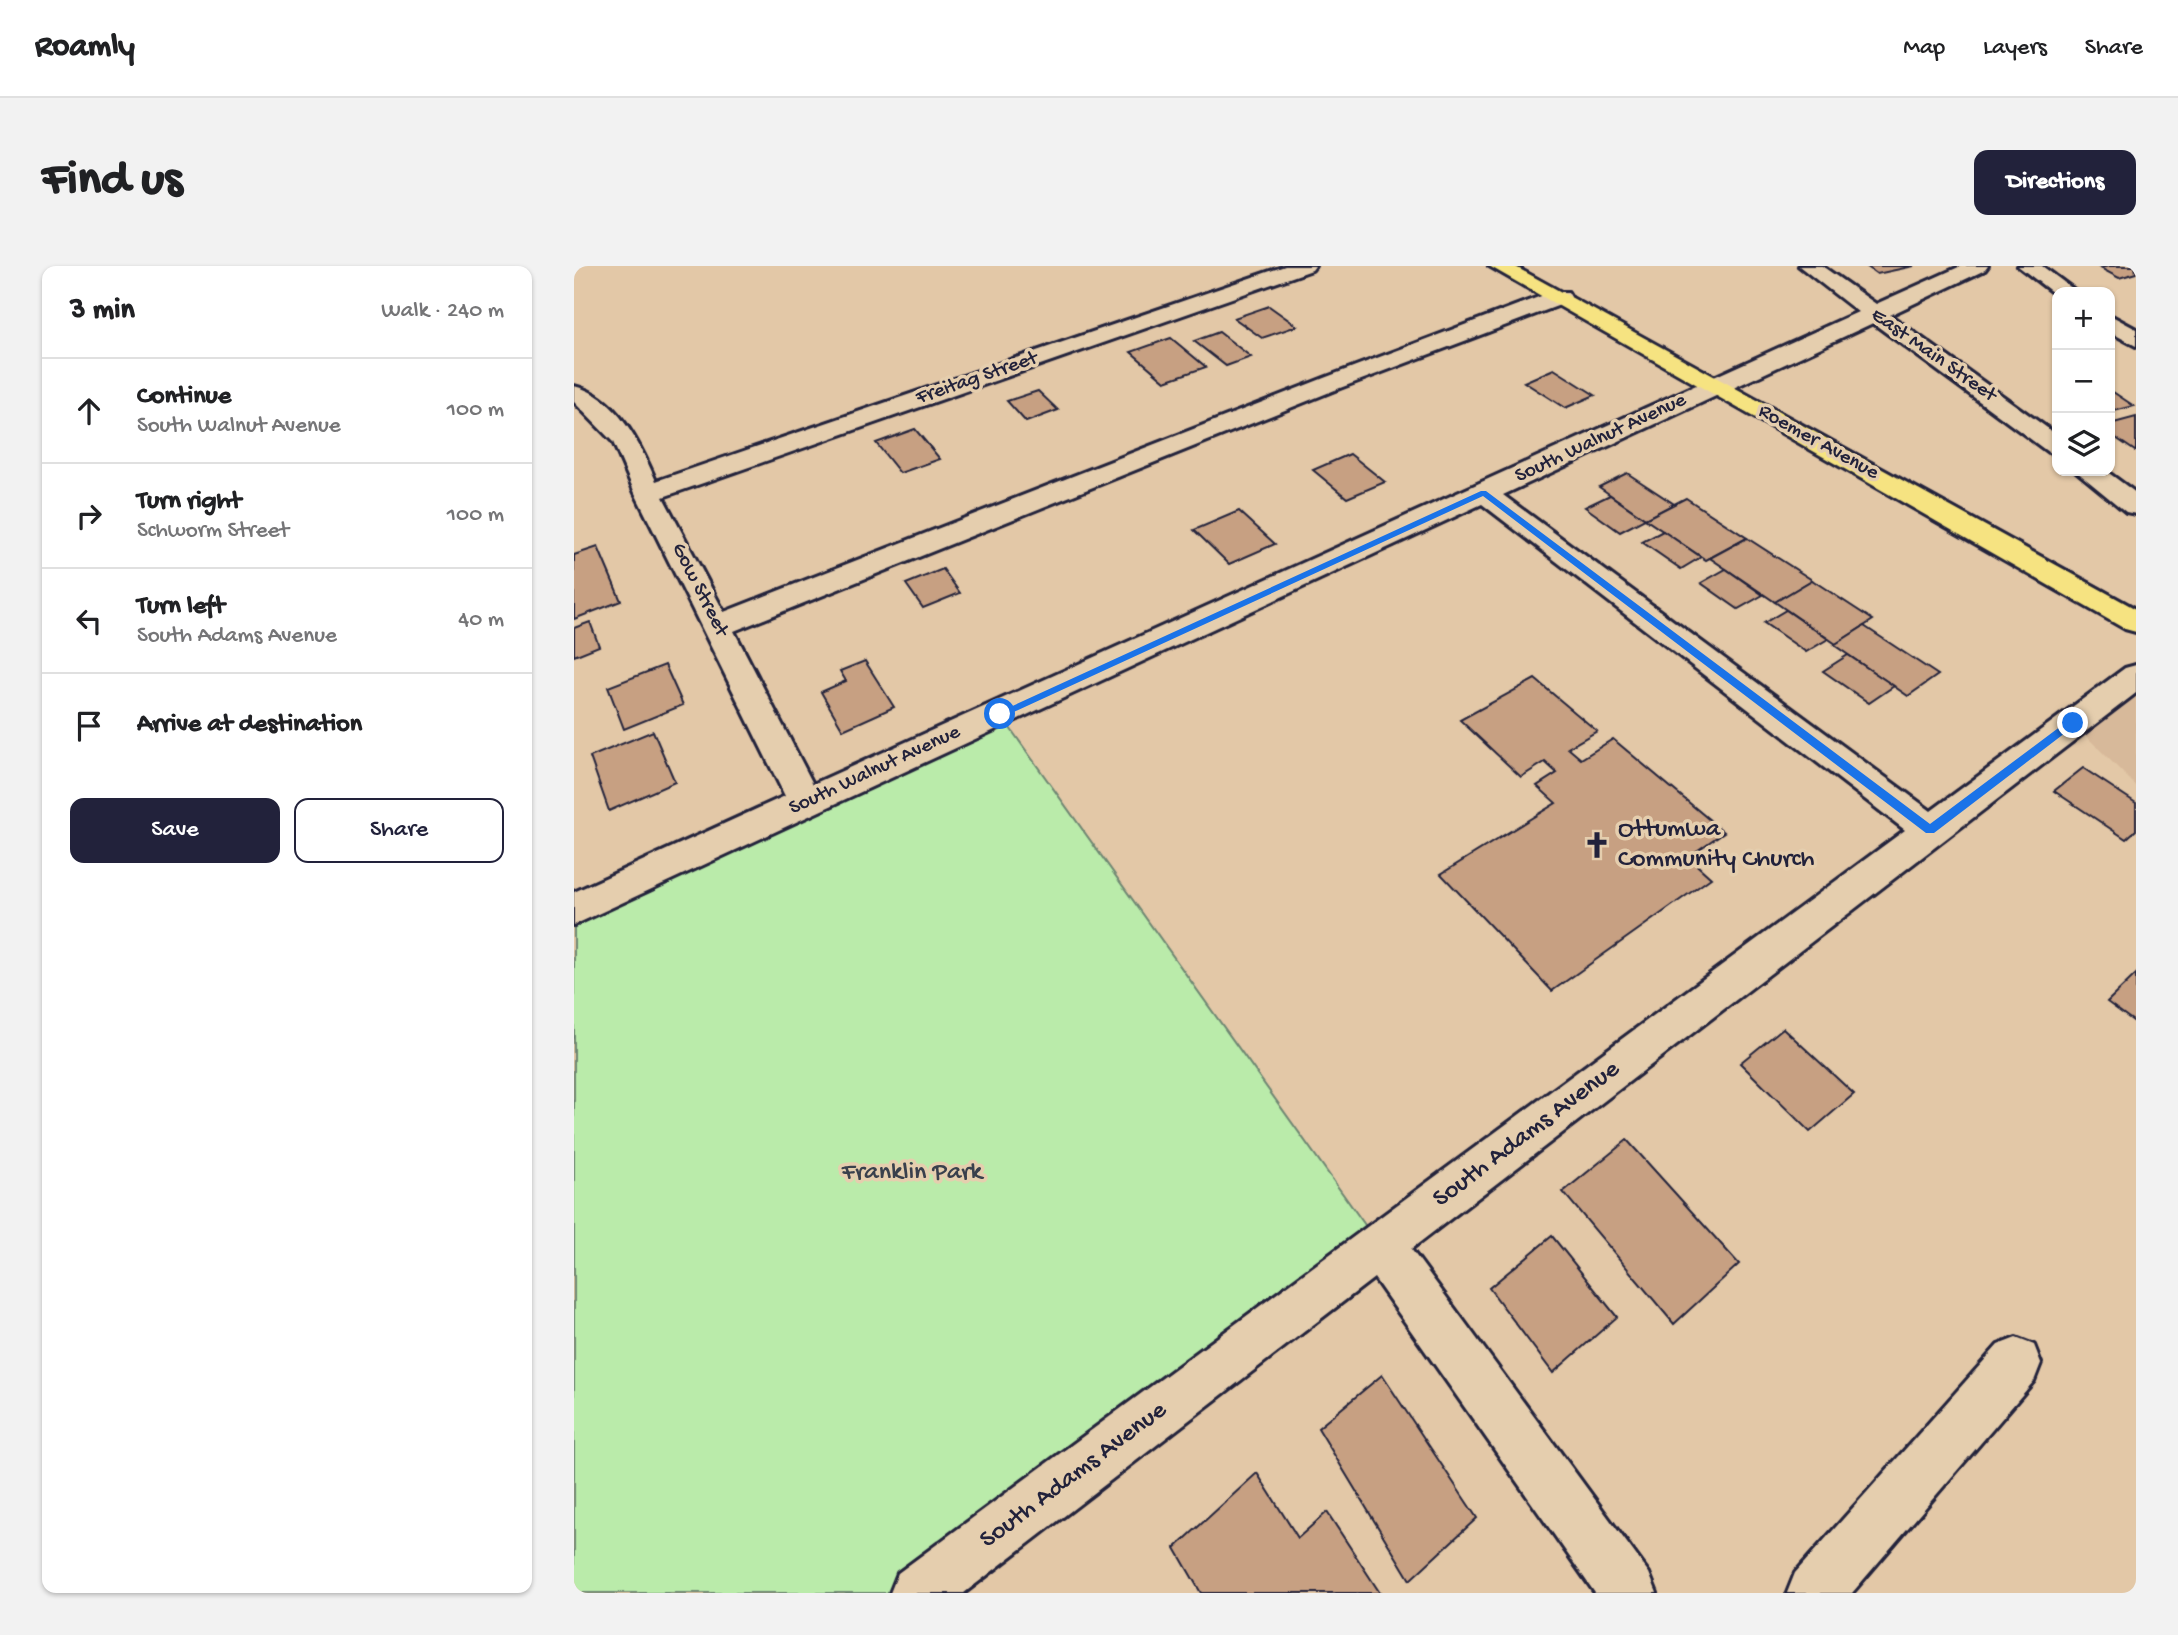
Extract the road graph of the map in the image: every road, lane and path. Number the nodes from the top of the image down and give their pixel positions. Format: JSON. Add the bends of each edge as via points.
{"nodes":[{"id":1,"x":1305,"y":266,"type":"edge"},
{"id":2,"x":1499,"y":266,"type":"edge"},
{"id":3,"x":1810,"y":266,"type":"edge"},
{"id":4,"x":1979,"y":266,"type":"edge"},
{"id":5,"x":2028,"y":266,"type":"edge"},
{"id":6,"x":2060,"y":287,"type":"edge"},
{"id":7,"x":1560,"y":298,"type":"junction"},
{"id":8,"x":1873,"y":314,"type":"junction"},
{"id":9,"x":2115,"y":324,"type":"edge"},
{"id":10,"x":2136,"y":339,"type":"edge"},
{"id":11,"x":1717,"y":386,"type":"junction"},
{"id":12,"x":574,"y":393,"type":"edge"},
{"id":13,"x":2052,"y":443,"type":"edge"},
{"id":14,"x":2096,"y":476,"type":"edge"},
{"id":15,"x":648,"y":493,"type":"junction"},
{"id":16,"x":1484,"y":493,"type":"junction"},
{"id":17,"x":2136,"y":506,"type":"edge"},
{"id":18,"x":2136,"y":622,"type":"edge"},
{"id":19,"x":717,"y":626,"type":"junction"},
{"id":20,"x":2136,"y":676,"type":"edge"},
{"id":21,"x":806,"y":803,"type":"junction"},
{"id":22,"x":1930,"y":830,"type":"junction"},
{"id":23,"x":574,"y":909,"type":"edge"},
{"id":24,"x":1380,"y":1246,"type":"junction"},
{"id":25,"x":2016,"y":1363,"type":"dead end"},
{"id":26,"x":918,"y":1593,"type":"edge"},
{"id":27,"x":1629,"y":1593,"type":"edge"},
{"id":28,"x":1815,"y":1593,"type":"edge"}],
"edges":[{"from":1,"to":15,"type":"street","name":"Freitag Street"},
{"from":2,"to":7,"type":"main road","name":"Roemer Avenue"},
{"from":3,"to":8,"type":"street","name":"East Main Street"},
{"from":4,"to":8,"type":"street","name":"South Walnut Avenue"},
{"from":5,"to":6,"type":"street"},
{"from":7,"to":11,"type":"main road","name":"Roemer Avenue"},
{"from":7,"to":19,"type":"street"},
{"from":8,"to":11,"type":"street","name":"South Walnut Avenue"},
{"from":8,"to":13,"type":"street","name":"East Main Street"},
{"from":9,"to":10,"type":"street"},
{"from":11,"to":16,"type":"street","name":"South Walnut Avenue"},
{"from":11,"to":18,"type":"main road","name":"Roemer Avenue"},
{"from":12,"to":15,"type":"street","name":"Gow Street","via":[[586,398],[625,439]]},
{"from":14,"to":17,"type":"street"},
{"from":15,"to":19,"type":"street","name":"Gow Street"},
{"from":16,"to":21,"type":"street","name":"South Walnut Avenue"},
{"from":16,"to":22,"type":"street"},
{"from":19,"to":21,"type":"street","name":"Gow Street"},
{"from":20,"to":22,"type":"street","name":"South Adams Avenue"},
{"from":21,"to":23,"type":"street","name":"South Walnut Avenue"},
{"from":22,"to":24,"type":"street","name":"South Adams Avenue"},
{"from":24,"to":26,"type":"street","name":"South Adams Avenue"},
{"from":24,"to":27,"type":"street"},
{"from":25,"to":28,"type":"street"}]}
